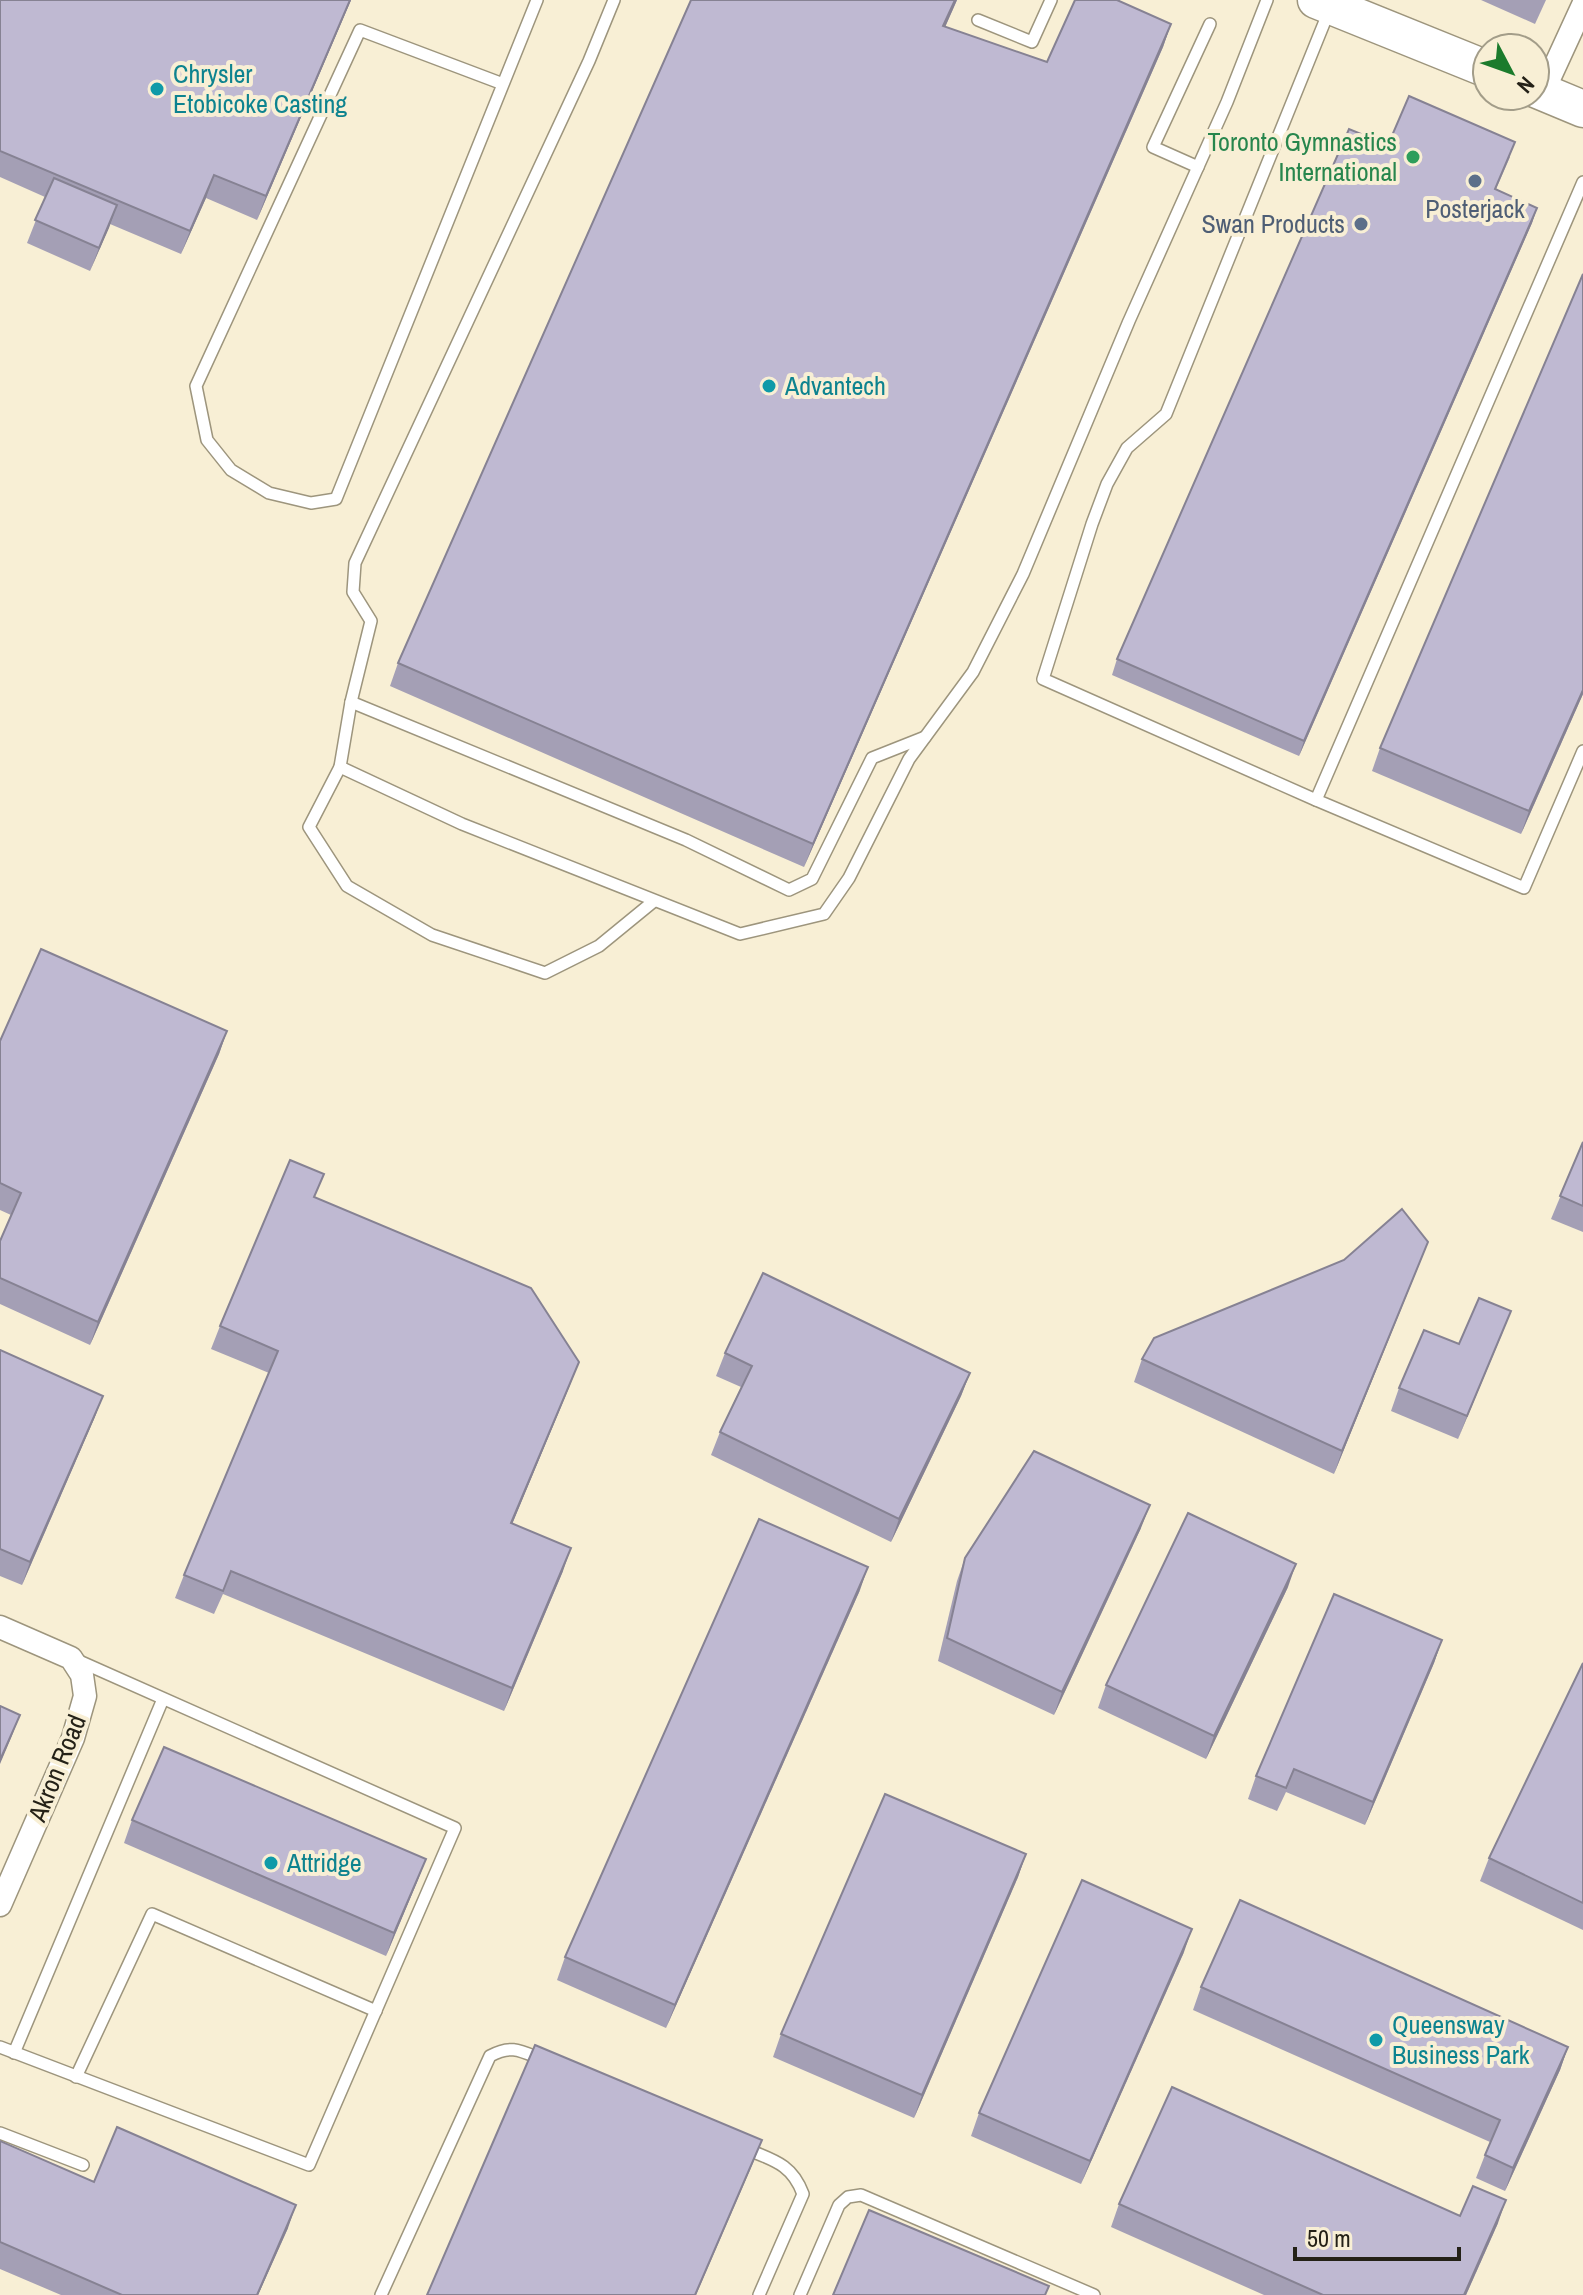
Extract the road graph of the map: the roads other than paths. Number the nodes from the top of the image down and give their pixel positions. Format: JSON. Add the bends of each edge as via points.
{"nodes":[{"id":1,"x":537,"y":0,"type":"edge"},
{"id":2,"x":614,"y":0,"type":"edge"},
{"id":3,"x":1051,"y":0,"type":"edge"},
{"id":4,"x":1267,"y":0,"type":"edge"},
{"id":5,"x":1324,"y":3,"type":"edge"},
{"id":6,"x":1583,"y":5,"type":"edge"},
{"id":7,"x":978,"y":20,"type":"dead end"},
{"id":8,"x":1210,"y":24,"type":"dead end"},
{"id":9,"x":1471,"y":63,"type":"edge"},
{"id":10,"x":1551,"y":67,"type":"edge"},
{"id":11,"x":503,"y":84,"type":"junction"},
{"id":12,"x":1551,"y":95,"type":"edge"},
{"id":13,"x":1583,"y":109,"type":"edge"},
{"id":14,"x":1198,"y":167,"type":"junction"},
{"id":15,"x":1583,"y":182,"type":"edge"},
{"id":16,"x":351,"y":702,"type":"junction"},
{"id":17,"x":925,"y":737,"type":"junction"},
{"id":18,"x":1583,"y":751,"type":"edge"},
{"id":19,"x":340,"y":767,"type":"junction"},
{"id":20,"x":1316,"y":800,"type":"junction"},
{"id":21,"x":654,"y":901,"type":"junction"},
{"id":22,"x":0,"y":1627,"type":"edge"},
{"id":23,"x":71,"y":1658,"type":"junction"},
{"id":24,"x":163,"y":1699,"type":"junction"},
{"id":25,"x":0,"y":1905,"type":"edge"},
{"id":26,"x":376,"y":2011,"type":"junction"},
{"id":27,"x":0,"y":2047,"type":"edge"},
{"id":28,"x":14,"y":2053,"type":"junction"},
{"id":29,"x":561,"y":2068,"type":"edge"},
{"id":30,"x":76,"y":2077,"type":"junction"},
{"id":31,"x":0,"y":2133,"type":"edge"},
{"id":32,"x":733,"y":2143,"type":"edge"},
{"id":33,"x":83,"y":2165,"type":"dead end"},
{"id":34,"x":381,"y":2295,"type":"edge"},
{"id":35,"x":759,"y":2295,"type":"edge"},
{"id":36,"x":800,"y":2295,"type":"edge"},
{"id":37,"x":1094,"y":2295,"type":"edge"}],
"edges":[{"from":1,"to":11,"type":"lane"},
{"from":2,"to":16,"type":"lane","via":[[355,563],[353,592],[371,621]]},
{"from":3,"to":7,"type":"lane","via":[[1032,42]]},
{"from":4,"to":14,"type":"lane"},
{"from":5,"to":9,"type":"main road"},
{"from":5,"to":20,"type":"lane","via":[[1166,414],[1127,448],[1107,484],[1043,679]]},
{"from":6,"to":10,"type":"street"},
{"from":8,"to":14,"type":"lane","via":[[1153,147]]},
{"from":11,"to":11,"type":"lane","via":[[336,499],[311,503],[269,493],[231,470],[207,440],[196,386],[360,30]]},
{"from":12,"to":13,"type":"main road"},
{"from":14,"to":17,"type":"lane","via":[[1023,574],[973,672]]},
{"from":15,"to":20,"type":"lane"},
{"from":16,"to":17,"type":"lane","via":[[686,840],[789,890],[812,879],[872,758]]},
{"from":16,"to":19,"type":"lane"},
{"from":17,"to":21,"type":"lane","via":[[824,914],[740,934]]},
{"from":18,"to":20,"type":"lane","via":[[1524,888]]},
{"from":19,"to":21,"type":"lane","via":[[462,824]]},
{"from":19,"to":21,"type":"lane","via":[[309,827],[347,886],[432,935],[545,973],[599,946]]},
{"from":22,"to":23,"type":"street"},
{"from":23,"to":24,"type":"lane"},
{"from":23,"to":25,"type":"street","name":"Akron Road","via":[[82,1675],[85,1696],[73,1738]]},
{"from":24,"to":26,"type":"lane","via":[[455,1828]]},
{"from":24,"to":28,"type":"lane"},
{"from":26,"to":30,"type":"lane","via":[[309,2165]]},
{"from":26,"to":30,"type":"lane","via":[[152,1914]]},
{"from":27,"to":28,"type":"lane"},
{"from":28,"to":30,"type":"lane"},
{"from":29,"to":34,"type":"lane","via":[[517,2049],[490,2056]]},
{"from":31,"to":33,"type":"lane"},
{"from":32,"to":35,"type":"lane","via":[[797,2176],[803,2194]]},
{"from":36,"to":37,"type":"lane","via":[[839,2205],[861,2195]]}]}
